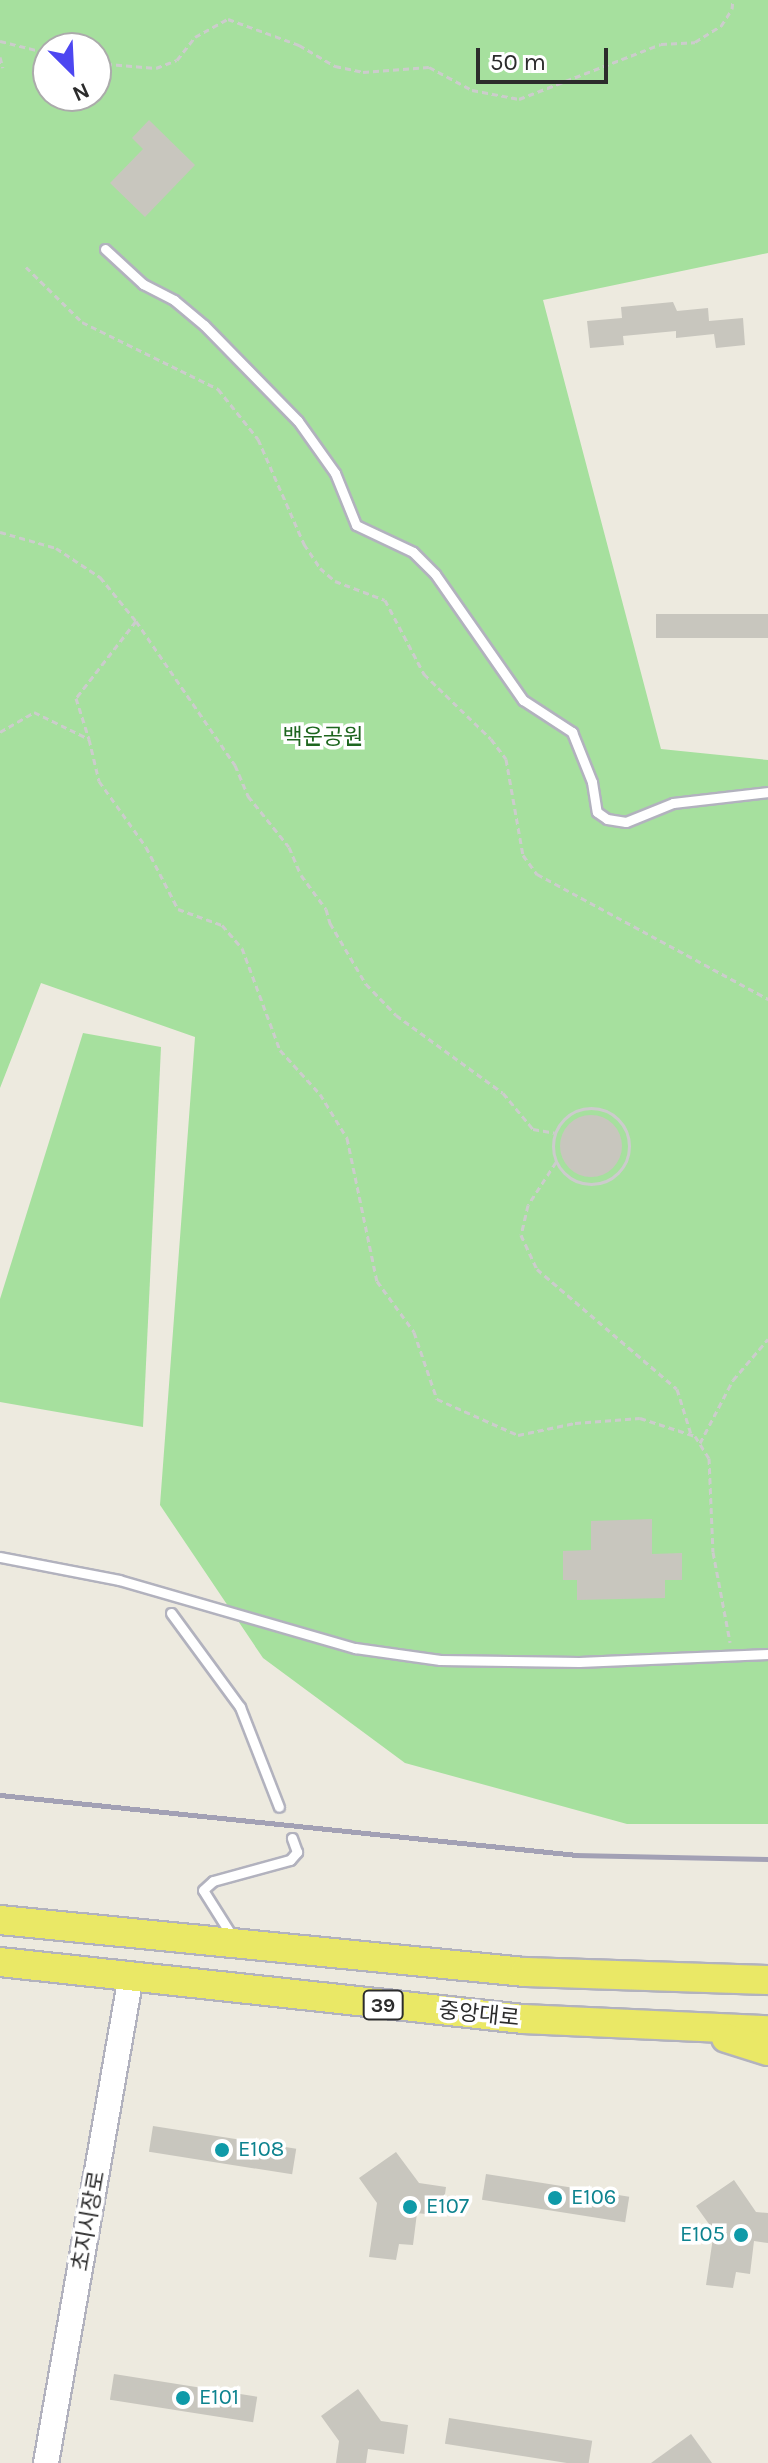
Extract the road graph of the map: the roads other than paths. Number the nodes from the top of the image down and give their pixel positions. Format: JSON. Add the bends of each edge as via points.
{"nodes":[{"id":1,"x":105,"y":249,"type":"dead end"},
{"id":2,"x":768,"y":792,"type":"edge"},
{"id":3,"x":0,"y":1557,"type":"edge"},
{"id":4,"x":171,"y":1613,"type":"dead end"},
{"id":5,"x":768,"y":1654,"type":"edge"},
{"id":6,"x":279,"y":1807,"type":"dead end"},
{"id":7,"x":292,"y":1838,"type":"dead end"},
{"id":8,"x":0,"y":1920,"type":"edge"},
{"id":9,"x":236,"y":1942,"type":"junction"},
{"id":10,"x":0,"y":1962,"type":"edge"},
{"id":11,"x":131,"y":1978,"type":"junction"},
{"id":12,"x":768,"y":1980,"type":"edge"},
{"id":13,"x":686,"y":2026,"type":"junction"},
{"id":14,"x":768,"y":2030,"type":"edge"},
{"id":15,"x":768,"y":2051,"type":"edge"},
{"id":16,"x":46,"y":2463,"type":"edge"}],
"edges":[{"from":1,"to":2,"type":"lane","via":[[143,284],[174,300],[204,325],[298,421],[335,473],[356,525],[413,552],[435,574],[523,700],[572,732],[592,782],[597,812],[626,822],[673,803]]},
{"from":3,"to":5,"type":"lane","via":[[119,1580],[355,1648],[426,1658],[579,1662]]},
{"from":4,"to":6,"type":"lane","via":[[240,1707]]},
{"from":7,"to":9,"type":"lane","via":[[297,1852],[290,1860],[213,1881],[203,1890]]},
{"from":8,"to":9,"type":"main road","number":"39"},
{"from":9,"to":12,"type":"main road","number":"39","via":[[525,1972]]},
{"from":10,"to":11,"type":"main road","name":"중앙대로","number":"39"},
{"from":11,"to":13,"type":"main road","name":"중앙대로","number":"39","via":[[523,2019]]},
{"from":11,"to":16,"type":"street","name":"초지시장로"},
{"from":13,"to":14,"type":"main road","name":"중앙대로","number":"39"},
{"from":13,"to":15,"type":"main road"}]}
